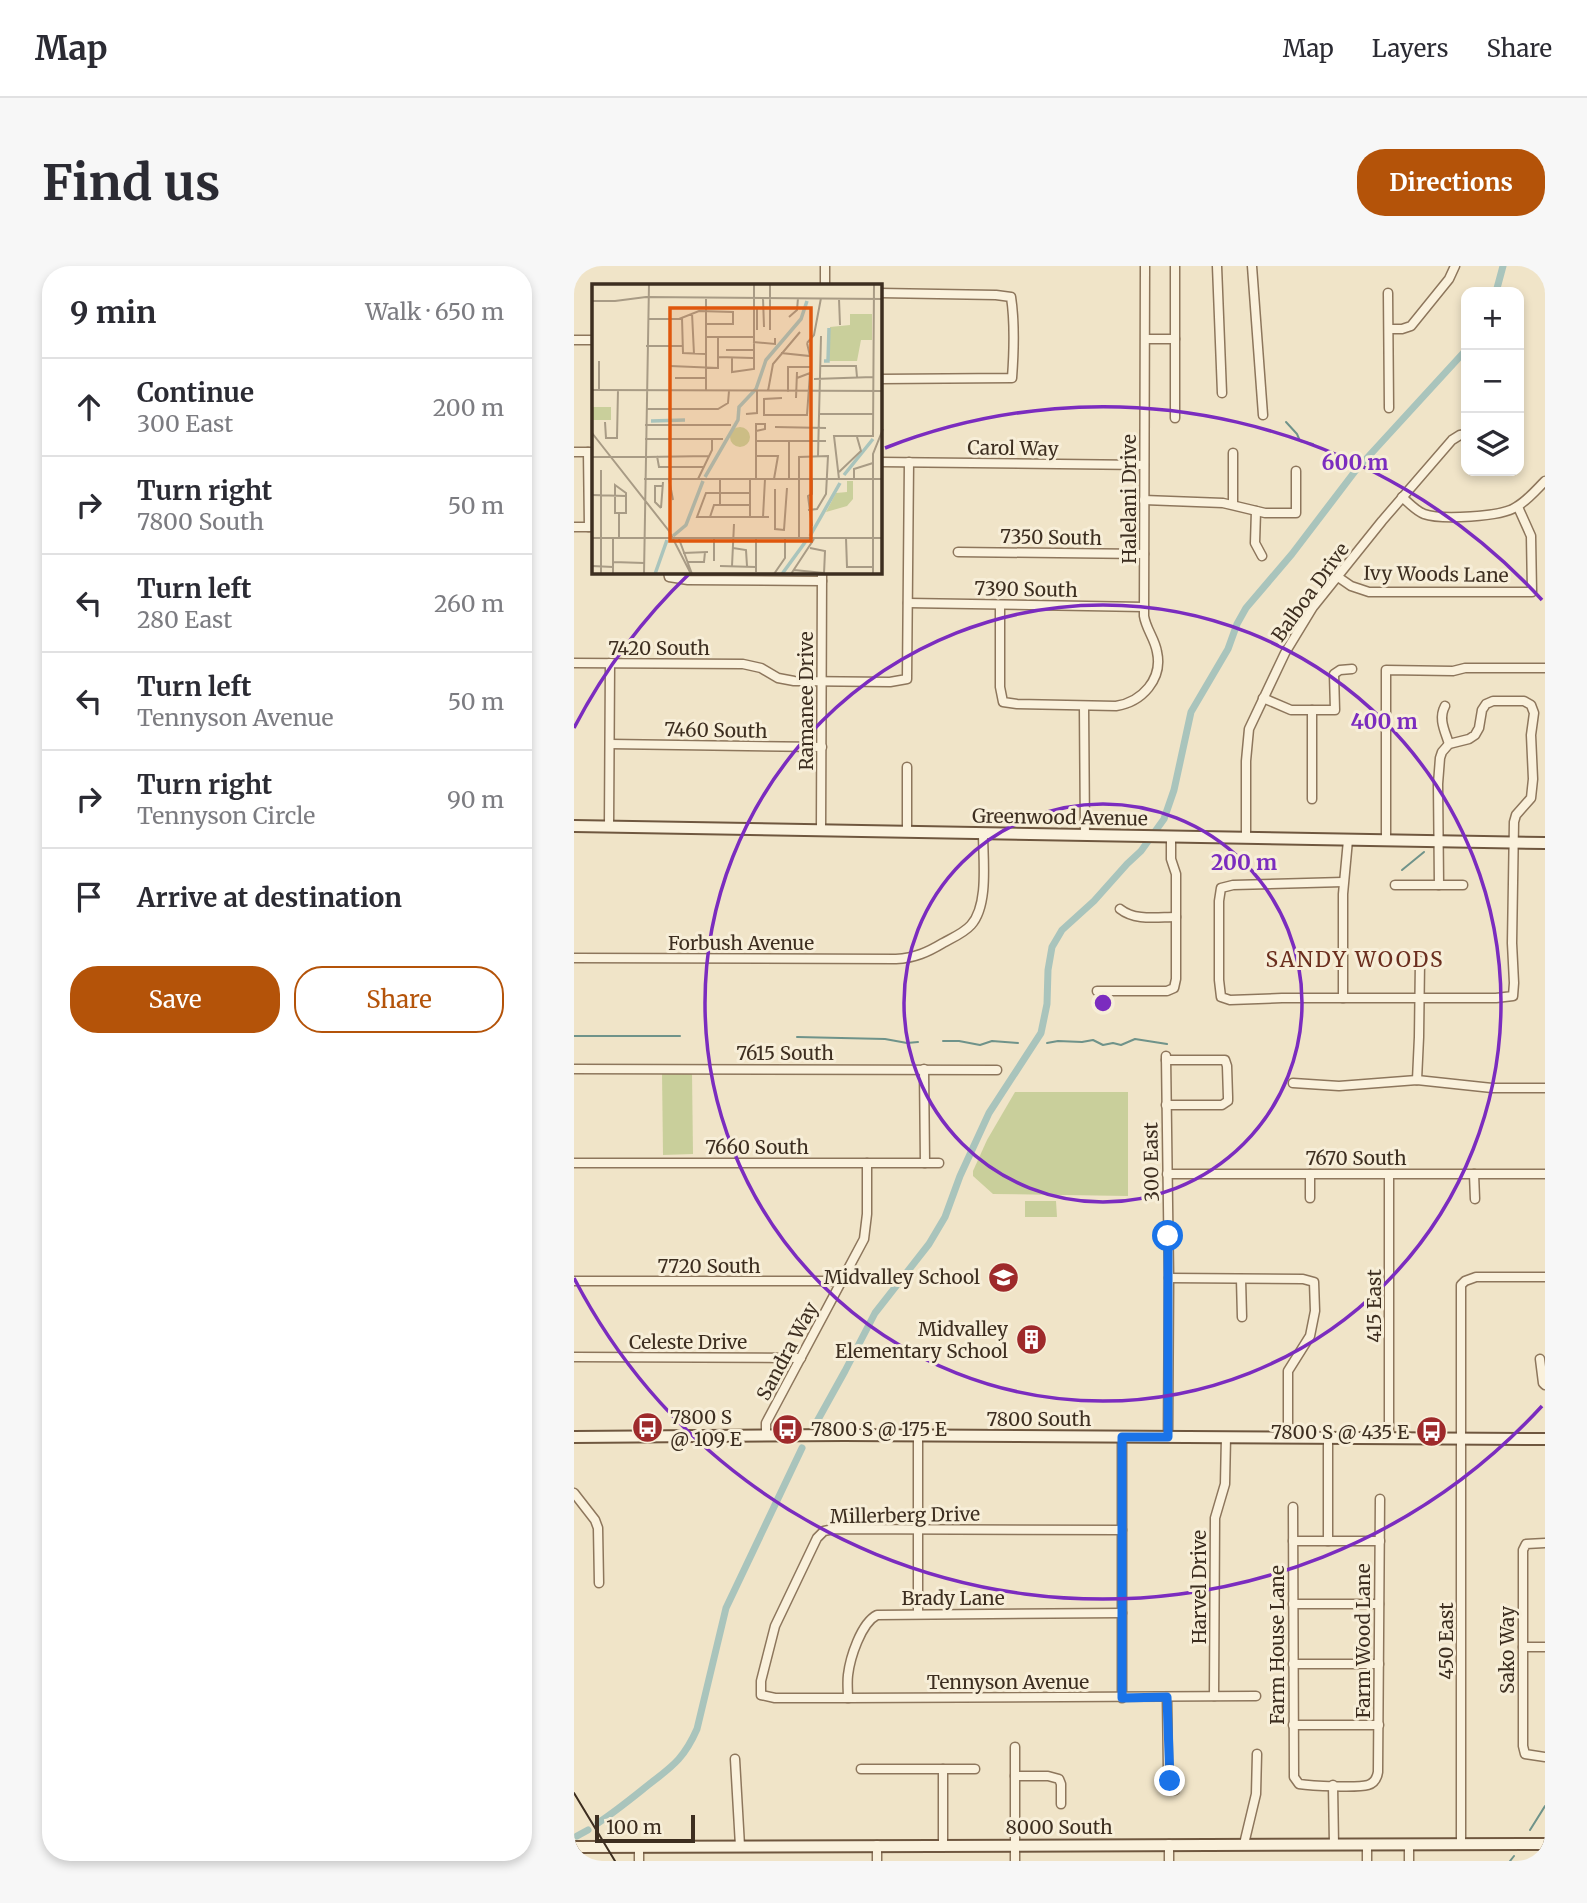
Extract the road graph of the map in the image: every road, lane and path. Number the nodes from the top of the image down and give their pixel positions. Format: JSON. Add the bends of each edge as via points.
{"nodes":[{"id":1,"x":825,"y":266,"type":"edge"},
{"id":2,"x":1146,"y":266,"type":"edge"},
{"id":3,"x":1175,"y":266,"type":"edge"},
{"id":4,"x":1217,"y":266,"type":"edge"},
{"id":5,"x":1252,"y":266,"type":"edge"},
{"id":6,"x":1455,"y":266,"type":"edge"},
{"id":7,"x":825,"y":284,"type":"edge"},
{"id":8,"x":882,"y":293,"type":"edge"},
{"id":9,"x":1388,"y":293,"type":"dead end"},
{"id":10,"x":1389,"y":329,"type":"junction"},
{"id":11,"x":1146,"y":339,"type":"junction"},
{"id":12,"x":1175,"y":339,"type":"junction"},
{"id":13,"x":574,"y":340,"type":"edge"},
{"id":14,"x":592,"y":340,"type":"edge"},
{"id":15,"x":882,"y":379,"type":"edge"},
{"id":16,"x":1222,"y":393,"type":"dead end"},
{"id":17,"x":1389,"y":408,"type":"dead end"},
{"id":18,"x":1263,"y":415,"type":"dead end"},
{"id":19,"x":1175,"y":418,"type":"dead end"},
{"id":20,"x":1461,"y":435,"type":"edge"},
{"id":21,"x":591,"y":452,"type":"edge"},
{"id":22,"x":574,"y":453,"type":"edge"},
{"id":23,"x":1233,"y":453,"type":"dead end"},
{"id":24,"x":882,"y":462,"type":"edge"},
{"id":25,"x":909,"y":462,"type":"junction"},
{"id":26,"x":1144,"y":465,"type":"junction"},
{"id":27,"x":1296,"y":471,"type":"dead end"},
{"id":28,"x":1545,"y":481,"type":"edge"},
{"id":29,"x":1402,"y":497,"type":"junction"},
{"id":30,"x":1144,"y":500,"type":"junction"},
{"id":31,"x":1233,"y":504,"type":"junction"},
{"id":32,"x":1518,"y":507,"type":"junction"},
{"id":33,"x":1256,"y":511,"type":"junction"},
{"id":34,"x":574,"y":527,"type":"edge"},
{"id":35,"x":591,"y":527,"type":"edge"},
{"id":36,"x":958,"y":552,"type":"dead end"},
{"id":37,"x":1144,"y":554,"type":"junction"},
{"id":38,"x":1262,"y":556,"type":"dead end"},
{"id":39,"x":668,"y":575,"type":"edge"},
{"id":40,"x":743,"y":576,"type":"edge"},
{"id":41,"x":822,"y":577,"type":"edge"},
{"id":42,"x":1338,"y":577,"type":"junction"},
{"id":43,"x":908,"y":603,"type":"junction"},
{"id":44,"x":1000,"y":604,"type":"junction"},
{"id":45,"x":1144,"y":607,"type":"junction"},
{"id":46,"x":574,"y":663,"type":"edge"},
{"id":47,"x":610,"y":663,"type":"junction"},
{"id":48,"x":1545,"y":668,"type":"edge"},
{"id":49,"x":1352,"y":669,"type":"dead end"},
{"id":50,"x":822,"y":681,"type":"junction"},
{"id":51,"x":1263,"y":698,"type":"junction"},
{"id":52,"x":1084,"y":706,"type":"junction"},
{"id":53,"x":1445,"y":706,"type":"dead end"},
{"id":54,"x":1312,"y":710,"type":"junction"},
{"id":55,"x":610,"y":744,"type":"junction"},
{"id":56,"x":1450,"y":744,"type":"junction"},
{"id":57,"x":822,"y":747,"type":"junction"},
{"id":58,"x":907,"y":767,"type":"dead end"},
{"id":59,"x":1312,"y":799,"type":"dead end"},
{"id":60,"x":574,"y":826,"type":"edge"},
{"id":61,"x":609,"y":827,"type":"junction"},
{"id":62,"x":821,"y":830,"type":"junction"},
{"id":63,"x":907,"y":832,"type":"junction"},
{"id":64,"x":983,"y":833,"type":"junction"},
{"id":65,"x":1086,"y":835,"type":"junction"},
{"id":66,"x":1167,"y":836,"type":"junction"},
{"id":67,"x":1246,"y":838,"type":"junction"},
{"id":68,"x":1348,"y":840,"type":"junction"},
{"id":69,"x":1386,"y":841,"type":"junction"},
{"id":70,"x":1438,"y":841,"type":"junction"},
{"id":71,"x":1514,"y":843,"type":"junction"},
{"id":72,"x":1545,"y":843,"type":"edge"},
{"id":73,"x":1343,"y":882,"type":"junction"},
{"id":74,"x":1395,"y":885,"type":"dead end"},
{"id":75,"x":1439,"y":885,"type":"junction"},
{"id":76,"x":1463,"y":885,"type":"dead end"},
{"id":77,"x":1120,"y":909,"type":"dead end"},
{"id":78,"x":1176,"y":917,"type":"junction"},
{"id":79,"x":574,"y":958,"type":"edge"},
{"id":80,"x":1420,"y":961,"type":"dead end"},
{"id":81,"x":1097,"y":991,"type":"dead end"},
{"id":82,"x":1343,"y":998,"type":"junction"},
{"id":83,"x":1420,"y":999,"type":"junction"},
{"id":84,"x":574,"y":1069,"type":"edge"},
{"id":85,"x":924,"y":1069,"type":"junction"},
{"id":86,"x":997,"y":1070,"type":"dead end"},
{"id":87,"x":1417,"y":1080,"type":"junction"},
{"id":88,"x":1293,"y":1083,"type":"dead end"},
{"id":89,"x":1545,"y":1088,"type":"edge"},
{"id":90,"x":1166,"y":1105,"type":"junction"},
{"id":91,"x":574,"y":1163,"type":"edge"},
{"id":92,"x":867,"y":1163,"type":"junction"},
{"id":93,"x":925,"y":1163,"type":"junction"},
{"id":94,"x":939,"y":1163,"type":"dead end"},
{"id":95,"x":1167,"y":1174,"type":"junction"},
{"id":96,"x":1310,"y":1174,"type":"junction"},
{"id":97,"x":1389,"y":1174,"type":"junction"},
{"id":98,"x":1474,"y":1174,"type":"junction"},
{"id":99,"x":1545,"y":1174,"type":"edge"},
{"id":100,"x":1310,"y":1198,"type":"dead end"},
{"id":101,"x":1475,"y":1199,"type":"dead end"},
{"id":102,"x":1545,"y":1277,"type":"edge"},
{"id":103,"x":1169,"y":1278,"type":"junction"},
{"id":104,"x":1241,"y":1279,"type":"junction"},
{"id":105,"x":574,"y":1281,"type":"edge"},
{"id":106,"x":843,"y":1281,"type":"junction"},
{"id":107,"x":1242,"y":1317,"type":"dead end"},
{"id":108,"x":574,"y":1357,"type":"edge"},
{"id":109,"x":801,"y":1358,"type":"junction"},
{"id":110,"x":1540,"y":1359,"type":"dead end"},
{"id":111,"x":1545,"y":1385,"type":"edge"},
{"id":112,"x":766,"y":1436,"type":"junction"},
{"id":113,"x":918,"y":1436,"type":"junction"},
{"id":114,"x":574,"y":1437,"type":"edge"},
{"id":115,"x":1122,"y":1437,"type":"junction"},
{"id":116,"x":1168,"y":1437,"type":"junction"},
{"id":117,"x":1226,"y":1437,"type":"junction"},
{"id":118,"x":1288,"y":1437,"type":"junction"},
{"id":119,"x":1328,"y":1438,"type":"junction"},
{"id":120,"x":1390,"y":1438,"type":"junction"},
{"id":121,"x":1462,"y":1438,"type":"junction"},
{"id":122,"x":1545,"y":1439,"type":"edge"},
{"id":123,"x":574,"y":1493,"type":"edge"},
{"id":124,"x":1380,"y":1499,"type":"dead end"},
{"id":125,"x":1293,"y":1507,"type":"dead end"},
{"id":126,"x":918,"y":1529,"type":"junction"},
{"id":127,"x":1122,"y":1530,"type":"junction"},
{"id":128,"x":1293,"y":1541,"type":"junction"},
{"id":129,"x":1328,"y":1541,"type":"junction"},
{"id":130,"x":1380,"y":1541,"type":"junction"},
{"id":131,"x":1545,"y":1543,"type":"edge"},
{"id":132,"x":599,"y":1583,"type":"dead end"},
{"id":133,"x":1293,"y":1604,"type":"junction"},
{"id":134,"x":1379,"y":1604,"type":"junction"},
{"id":135,"x":918,"y":1614,"type":"junction"},
{"id":136,"x":1122,"y":1614,"type":"junction"},
{"id":137,"x":1523,"y":1647,"type":"junction"},
{"id":138,"x":1545,"y":1647,"type":"edge"},
{"id":139,"x":1293,"y":1664,"type":"junction"},
{"id":140,"x":1379,"y":1664,"type":"junction"},
{"id":141,"x":761,"y":1695,"type":"joint"},
{"id":142,"x":1214,"y":1696,"type":"junction"},
{"id":143,"x":1256,"y":1696,"type":"dead end"},
{"id":144,"x":1167,"y":1697,"type":"junction"},
{"id":145,"x":1122,"y":1698,"type":"junction"},
{"id":146,"x":848,"y":1699,"type":"junction"},
{"id":147,"x":1293,"y":1725,"type":"junction"},
{"id":148,"x":1379,"y":1725,"type":"junction"},
{"id":149,"x":1015,"y":1747,"type":"dead end"},
{"id":150,"x":1257,"y":1754,"type":"dead end"},
{"id":151,"x":1545,"y":1757,"type":"edge"},
{"id":152,"x":735,"y":1759,"type":"dead end"},
{"id":153,"x":861,"y":1769,"type":"dead end"},
{"id":154,"x":943,"y":1769,"type":"junction"},
{"id":155,"x":975,"y":1769,"type":"dead end"},
{"id":156,"x":1015,"y":1776,"type":"junction"},
{"id":157,"x":1334,"y":1785,"type":"junction"},
{"id":158,"x":1175,"y":1790,"type":"dead end"},
{"id":159,"x":1060,"y":1804,"type":"dead end"},
{"id":160,"x":1169,"y":1844,"type":"junction"},
{"id":161,"x":1244,"y":1844,"type":"junction"},
{"id":162,"x":1409,"y":1844,"type":"junction"},
{"id":163,"x":1461,"y":1844,"type":"junction"},
{"id":164,"x":1545,"y":1844,"type":"edge"},
{"id":165,"x":877,"y":1845,"type":"junction"},
{"id":166,"x":943,"y":1845,"type":"junction"},
{"id":167,"x":1015,"y":1845,"type":"junction"},
{"id":168,"x":1334,"y":1845,"type":"junction"},
{"id":169,"x":1367,"y":1845,"type":"junction"},
{"id":170,"x":740,"y":1846,"type":"junction"},
{"id":171,"x":574,"y":1847,"type":"edge"},
{"id":172,"x":639,"y":1847,"type":"junction"},
{"id":173,"x":639,"y":1861,"type":"edge"},
{"id":174,"x":877,"y":1861,"type":"edge"},
{"id":175,"x":1015,"y":1861,"type":"edge"},
{"id":176,"x":1169,"y":1861,"type":"edge"},
{"id":177,"x":1367,"y":1861,"type":"edge"},
{"id":178,"x":1409,"y":1861,"type":"edge"}],
"edges":[{"from":1,"to":7,"type":"street"},
{"from":2,"to":11,"type":"street","name":"Halelani Drive"},
{"from":3,"to":12,"type":"street"},
{"from":4,"to":16,"type":"street"},
{"from":5,"to":18,"type":"street"},
{"from":6,"to":10,"type":"street","via":[[1411,326]]},
{"from":8,"to":15,"type":"street","via":[[1011,296],[1013,310],[1012,378]]},
{"from":9,"to":10,"type":"street"},
{"from":10,"to":17,"type":"street"},
{"from":11,"to":12,"type":"street"},
{"from":11,"to":26,"type":"street","name":"Halelani Drive"},
{"from":12,"to":19,"type":"street"},
{"from":13,"to":14,"type":"street"},
{"from":20,"to":29,"type":"street","name":"Balboa Drive"},
{"from":21,"to":22,"type":"street"},
{"from":21,"to":35,"type":"street"},
{"from":23,"to":31,"type":"street"},
{"from":24,"to":25,"type":"street","name":"Carol Way"},
{"from":25,"to":26,"type":"street","name":"Carol Way"},
{"from":25,"to":43,"type":"street"},
{"from":26,"to":30,"type":"street","name":"Halelani Drive"},
{"from":27,"to":33,"type":"street","via":[[1296,513]]},
{"from":28,"to":32,"type":"street"},
{"from":29,"to":32,"type":"street","via":[[1431,515],[1488,516]]},
{"from":29,"to":42,"type":"street","name":"Balboa Drive"},
{"from":30,"to":31,"type":"street"},
{"from":30,"to":37,"type":"street","name":"Halelani Drive"},
{"from":31,"to":33,"type":"street"},
{"from":32,"to":42,"type":"street","name":"Ivy Woods Lane","via":[[1531,536],[1532,592],[1369,592]]},
{"from":33,"to":38,"type":"street","via":[[1255,543]]},
{"from":34,"to":35,"type":"street"},
{"from":36,"to":37,"type":"street","name":"7350 South"},
{"from":37,"to":45,"type":"street","name":"Halelani Drive"},
{"from":39,"to":40,"type":"street","via":[[688,580]]},
{"from":40,"to":41,"type":"street"},
{"from":41,"to":50,"type":"street","name":"Ramanee Drive"},
{"from":42,"to":51,"type":"street","name":"Balboa Drive","via":[[1298,630]]},
{"from":43,"to":44,"type":"street","name":"7390 South"},
{"from":43,"to":50,"type":"street","name":"7420 South","via":[[907,680]]},
{"from":44,"to":45,"type":"street","name":"7390 South"},
{"from":44,"to":52,"type":"street","via":[[1003,702]]},
{"from":45,"to":52,"type":"street","name":"Halelani Drive","via":[[1145,625],[1158,652],[1152,684],[1127,704]]},
{"from":46,"to":47,"type":"street","name":"7420 South"},
{"from":47,"to":50,"type":"street","name":"7420 South","via":[[743,664],[786,680]]},
{"from":47,"to":55,"type":"street"},
{"from":48,"to":69,"type":"street","via":[[1386,670]]},
{"from":49,"to":54,"type":"street","via":[[1334,674],[1335,710]]},
{"from":50,"to":57,"type":"street","name":"Ramanee Drive"},
{"from":51,"to":54,"type":"street","via":[[1286,709]]},
{"from":51,"to":67,"type":"street","name":"Balboa Drive","via":[[1247,745]]},
{"from":52,"to":65,"type":"street"},
{"from":53,"to":56,"type":"street","via":[[1442,720]]},
{"from":54,"to":59,"type":"street"},
{"from":55,"to":57,"type":"street","name":"7460 South"},
{"from":55,"to":61,"type":"street"},
{"from":56,"to":70,"type":"street","via":[[1440,758]]},
{"from":56,"to":71,"type":"street","via":[[1475,735],[1482,710],[1490,702],[1531,705],[1532,789],[1528,803],[1515,818]]},
{"from":57,"to":62,"type":"street","name":"Ramanee Drive"},
{"from":58,"to":63,"type":"street"},
{"from":60,"to":61,"type":"street","name":"Greenwood Avenue"},
{"from":61,"to":62,"type":"street","name":"Greenwood Avenue"},
{"from":62,"to":63,"type":"street","name":"Greenwood Avenue"},
{"from":63,"to":64,"type":"street","name":"Greenwood Avenue"},
{"from":64,"to":65,"type":"street","name":"Greenwood Avenue"},
{"from":64,"to":79,"type":"street","name":"Forbush Avenue","via":[[982,898],[976,918],[966,930],[929,952],[909,958]]},
{"from":65,"to":66,"type":"street","name":"Greenwood Avenue"},
{"from":66,"to":67,"type":"street","name":"Greenwood Avenue"},
{"from":66,"to":78,"type":"street","via":[[1176,874]]},
{"from":67,"to":68,"type":"street","name":"Greenwood Avenue"},
{"from":68,"to":69,"type":"street","name":"Greenwood Avenue"},
{"from":68,"to":73,"type":"street"},
{"from":69,"to":70,"type":"street","name":"Greenwood Avenue"},
{"from":70,"to":71,"type":"street","name":"Greenwood Avenue"},
{"from":70,"to":75,"type":"street"},
{"from":71,"to":72,"type":"street","name":"Greenwood Avenue"},
{"from":71,"to":83,"type":"street","via":[[1513,996]]},
{"from":73,"to":82,"type":"street"},
{"from":73,"to":82,"type":"street","via":[[1233,885],[1221,888],[1219,901],[1222,997]]},
{"from":74,"to":75,"type":"street"},
{"from":75,"to":76,"type":"street"},
{"from":77,"to":78,"type":"street","via":[[1135,917]]},
{"from":78,"to":81,"type":"street","via":[[1172,989]]},
{"from":80,"to":83,"type":"street"},
{"from":82,"to":83,"type":"street"},
{"from":83,"to":87,"type":"street"},
{"from":84,"to":85,"type":"street","name":"7615 South"},
{"from":85,"to":86,"type":"street","name":"7615 South"},
{"from":85,"to":93,"type":"street"},
{"from":87,"to":88,"type":"street","via":[[1339,1086]]},
{"from":87,"to":89,"type":"street"},
{"from":90,"to":90,"type":"street","name":"300 East","via":[[1166,1058],[1225,1060],[1228,1101],[1222,1105]]},
{"from":90,"to":95,"type":"street","name":"300 East"},
{"from":91,"to":92,"type":"street","name":"7660 South"},
{"from":92,"to":93,"type":"street","name":"7660 South"},
{"from":92,"to":106,"type":"street","name":"Sandra Way","via":[[867,1228]]},
{"from":93,"to":94,"type":"street","name":"7660 South"},
{"from":95,"to":96,"type":"street","name":"7670 South"},
{"from":95,"to":103,"type":"street","name":"300 East"},
{"from":96,"to":97,"type":"street","name":"7670 South"},
{"from":96,"to":100,"type":"street"},
{"from":97,"to":98,"type":"street","name":"7670 South"},
{"from":97,"to":120,"type":"street","name":"415 East"},
{"from":98,"to":99,"type":"street","name":"7670 South"},
{"from":98,"to":101,"type":"street"},
{"from":102,"to":121,"type":"street","name":"450 East","via":[[1476,1277],[1461,1285]]},
{"from":103,"to":104,"type":"street"},
{"from":103,"to":116,"type":"street","name":"300 East"},
{"from":104,"to":107,"type":"street"},
{"from":104,"to":118,"type":"street","via":[[1314,1282],[1314,1323],[1288,1371]]},
{"from":105,"to":106,"type":"street","name":"7720 South"},
{"from":106,"to":109,"type":"street","name":"Sandra Way"},
{"from":108,"to":109,"type":"street","name":"Celeste Drive"},
{"from":109,"to":112,"type":"street","name":"Sandra Way","via":[[766,1423]]},
{"from":110,"to":111,"type":"street"},
{"from":112,"to":113,"type":"street","name":"7800 South"},
{"from":112,"to":114,"type":"street","name":"7800 South"},
{"from":113,"to":115,"type":"street","name":"7800 South"},
{"from":113,"to":126,"type":"street"},
{"from":115,"to":116,"type":"street","name":"7800 South"},
{"from":115,"to":127,"type":"street"},
{"from":116,"to":117,"type":"street","name":"7800 South"},
{"from":117,"to":118,"type":"street","name":"7800 South"},
{"from":117,"to":142,"type":"street","name":"Harvel Drive","via":[[1225,1484],[1215,1518]]},
{"from":118,"to":119,"type":"street","name":"7800 South"},
{"from":119,"to":120,"type":"street","name":"7800 South"},
{"from":119,"to":129,"type":"street"},
{"from":120,"to":121,"type":"street","name":"7800 South"},
{"from":121,"to":122,"type":"street","name":"7800 South"},
{"from":121,"to":163,"type":"street","name":"450 East"},
{"from":123,"to":132,"type":"street","via":[[598,1528]]},
{"from":124,"to":130,"type":"street","name":"Farm Wood Lane"},
{"from":125,"to":128,"type":"street","name":"Farm House Lane"},
{"from":126,"to":127,"type":"street","name":"Millerberg Drive"},
{"from":126,"to":135,"type":"street"},
{"from":126,"to":141,"type":"street","name":"Millerberg Drive","via":[[834,1529],[820,1534],[775,1626]]},
{"from":127,"to":136,"type":"street"},
{"from":128,"to":129,"type":"street"},
{"from":128,"to":133,"type":"street","name":"Farm House Lane"},
{"from":129,"to":130,"type":"street"},
{"from":130,"to":134,"type":"street","name":"Farm Wood Lane"},
{"from":131,"to":137,"type":"street","name":"Sako Way","via":[[1524,1547]]},
{"from":133,"to":134,"type":"street"},
{"from":133,"to":139,"type":"street","name":"Farm House Lane"},
{"from":134,"to":140,"type":"street","name":"Farm Wood Lane"},
{"from":135,"to":136,"type":"street","name":"Brady Lane"},
{"from":135,"to":146,"type":"street","name":"Brady Lane","via":[[877,1615],[867,1622],[851,1659]]},
{"from":136,"to":145,"type":"street"},
{"from":137,"to":138,"type":"street"},
{"from":137,"to":151,"type":"street","name":"Sako Way","via":[[1523,1751]]},
{"from":139,"to":140,"type":"street"},
{"from":139,"to":147,"type":"street","name":"Farm House Lane"},
{"from":140,"to":148,"type":"street","name":"Farm Wood Lane"},
{"from":141,"to":146,"type":"street","name":"Tennyson Avenue"},
{"from":142,"to":143,"type":"street","name":"Tennyson Avenue"},
{"from":142,"to":144,"type":"street","name":"Tennyson Avenue"},
{"from":144,"to":145,"type":"street","name":"Tennyson Avenue"},
{"from":144,"to":158,"type":"street","via":[[1168,1771]]},
{"from":145,"to":146,"type":"street","name":"Tennyson Avenue"},
{"from":147,"to":148,"type":"street"},
{"from":147,"to":157,"type":"street","name":"Farm House Lane","via":[[1296,1781]]},
{"from":148,"to":157,"type":"street","name":"Farm Wood Lane","via":[[1374,1781],[1360,1786]]},
{"from":149,"to":156,"type":"street"},
{"from":150,"to":161,"type":"street","via":[[1256,1794]]},
{"from":152,"to":170,"type":"street"},
{"from":153,"to":154,"type":"street"},
{"from":154,"to":155,"type":"street"},
{"from":154,"to":166,"type":"street"},
{"from":156,"to":159,"type":"street","via":[[1059,1779]]},
{"from":156,"to":167,"type":"street"},
{"from":157,"to":168,"type":"street"},
{"from":160,"to":161,"type":"street","name":"8000 South"},
{"from":160,"to":167,"type":"street","name":"8000 South"},
{"from":160,"to":176,"type":"street"},
{"from":161,"to":168,"type":"street","name":"8000 South"},
{"from":162,"to":163,"type":"street","name":"8000 South"},
{"from":162,"to":169,"type":"street","name":"8000 South"},
{"from":162,"to":178,"type":"street"},
{"from":163,"to":164,"type":"street","name":"8000 South"},
{"from":165,"to":166,"type":"street","name":"8000 South"},
{"from":165,"to":170,"type":"street","name":"8000 South"},
{"from":165,"to":174,"type":"street"},
{"from":166,"to":167,"type":"street","name":"8000 South"},
{"from":167,"to":175,"type":"street"},
{"from":168,"to":169,"type":"street","name":"8000 South"},
{"from":169,"to":177,"type":"street"},
{"from":170,"to":172,"type":"street","name":"8000 South"},
{"from":171,"to":172,"type":"street","name":"8000 South"},
{"from":172,"to":173,"type":"street"}]}
